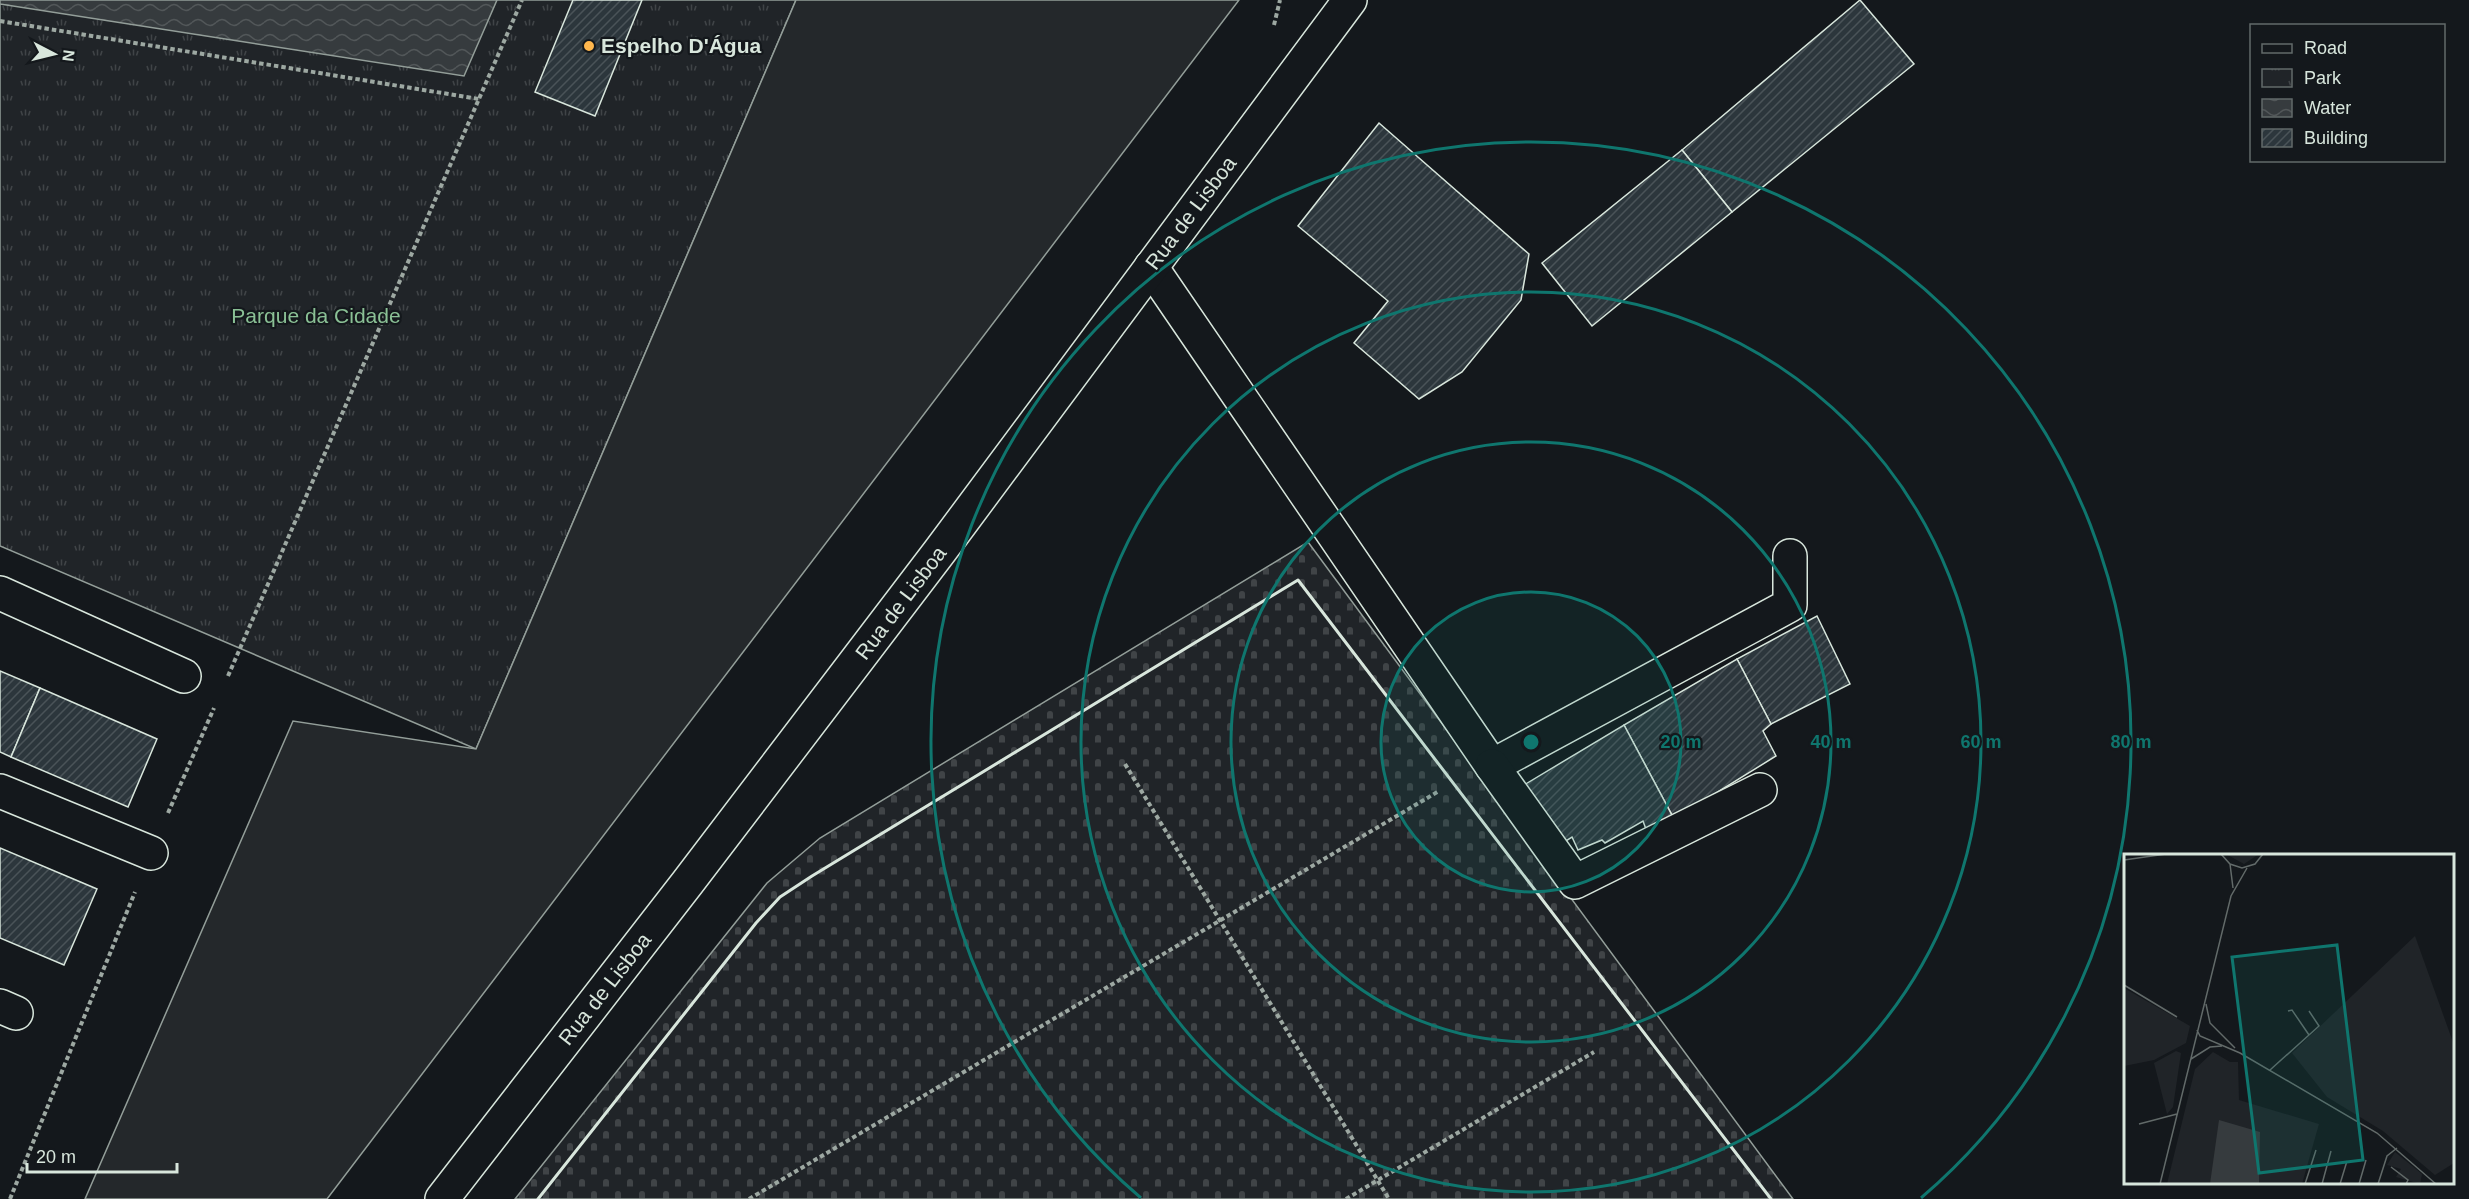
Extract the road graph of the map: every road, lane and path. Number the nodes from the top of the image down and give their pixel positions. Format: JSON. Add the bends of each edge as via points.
{"nodes":[{"id":1,"x":522,"y":0,"type":"edge"},
{"id":2,"x":1350,"y":0,"type":"edge"},
{"id":3,"x":0,"y":21,"type":"edge"},
{"id":4,"x":479,"y":99,"type":"junction"},
{"id":5,"x":1150,"y":267,"type":"junction"},
{"id":6,"x":1790,"y":556,"type":"dead end"},
{"id":7,"x":0,"y":593,"type":"edge"},
{"id":8,"x":184,"y":676,"type":"dead end"},
{"id":9,"x":227,"y":678,"type":"dead end"},
{"id":10,"x":218,"y":700,"type":"dead end"},
{"id":11,"x":1125,"y":764,"type":"dead end"},
{"id":12,"x":1492,"y":766,"type":"junction"},
{"id":13,"x":1439,"y":790,"type":"dead end"},
{"id":14,"x":1760,"y":790,"type":"dead end"},
{"id":15,"x":0,"y":791,"type":"edge"},
{"id":16,"x":151,"y":853,"type":"junction"},
{"id":17,"x":1219,"y":919,"type":"junction"},
{"id":18,"x":1594,"y":1052,"type":"dead end"},
{"id":19,"x":1377,"y":1180,"type":"junction"},
{"id":20,"x":10,"y":1199,"type":"edge"},
{"id":21,"x":442,"y":1199,"type":"edge"},
{"id":22,"x":749,"y":1199,"type":"edge"},
{"id":23,"x":1346,"y":1199,"type":"edge"},
{"id":24,"x":1389,"y":1199,"type":"edge"}],
"edges":[{"from":1,"to":4,"type":"path"},
{"from":2,"to":5,"type":"main road","name":"Rua de Lisboa"},
{"from":3,"to":4,"type":"path"},
{"from":4,"to":9,"type":"path"},
{"from":5,"to":12,"type":"main road"},
{"from":5,"to":21,"type":"main road","name":"Rua de Lisboa","via":[[919,579]]},
{"from":6,"to":12,"type":"main road","via":[[1790,605]]},
{"from":7,"to":8,"type":"main road"},
{"from":10,"to":16,"type":"path"},
{"from":11,"to":17,"type":"path"},
{"from":12,"to":14,"type":"main road","via":[[1575,882]]},
{"from":13,"to":17,"type":"path"},
{"from":15,"to":16,"type":"main road"},
{"from":16,"to":20,"type":"path"},
{"from":17,"to":19,"type":"path"},
{"from":17,"to":22,"type":"path"},
{"from":18,"to":19,"type":"path"},
{"from":19,"to":23,"type":"path"},
{"from":19,"to":24,"type":"path"}]}
